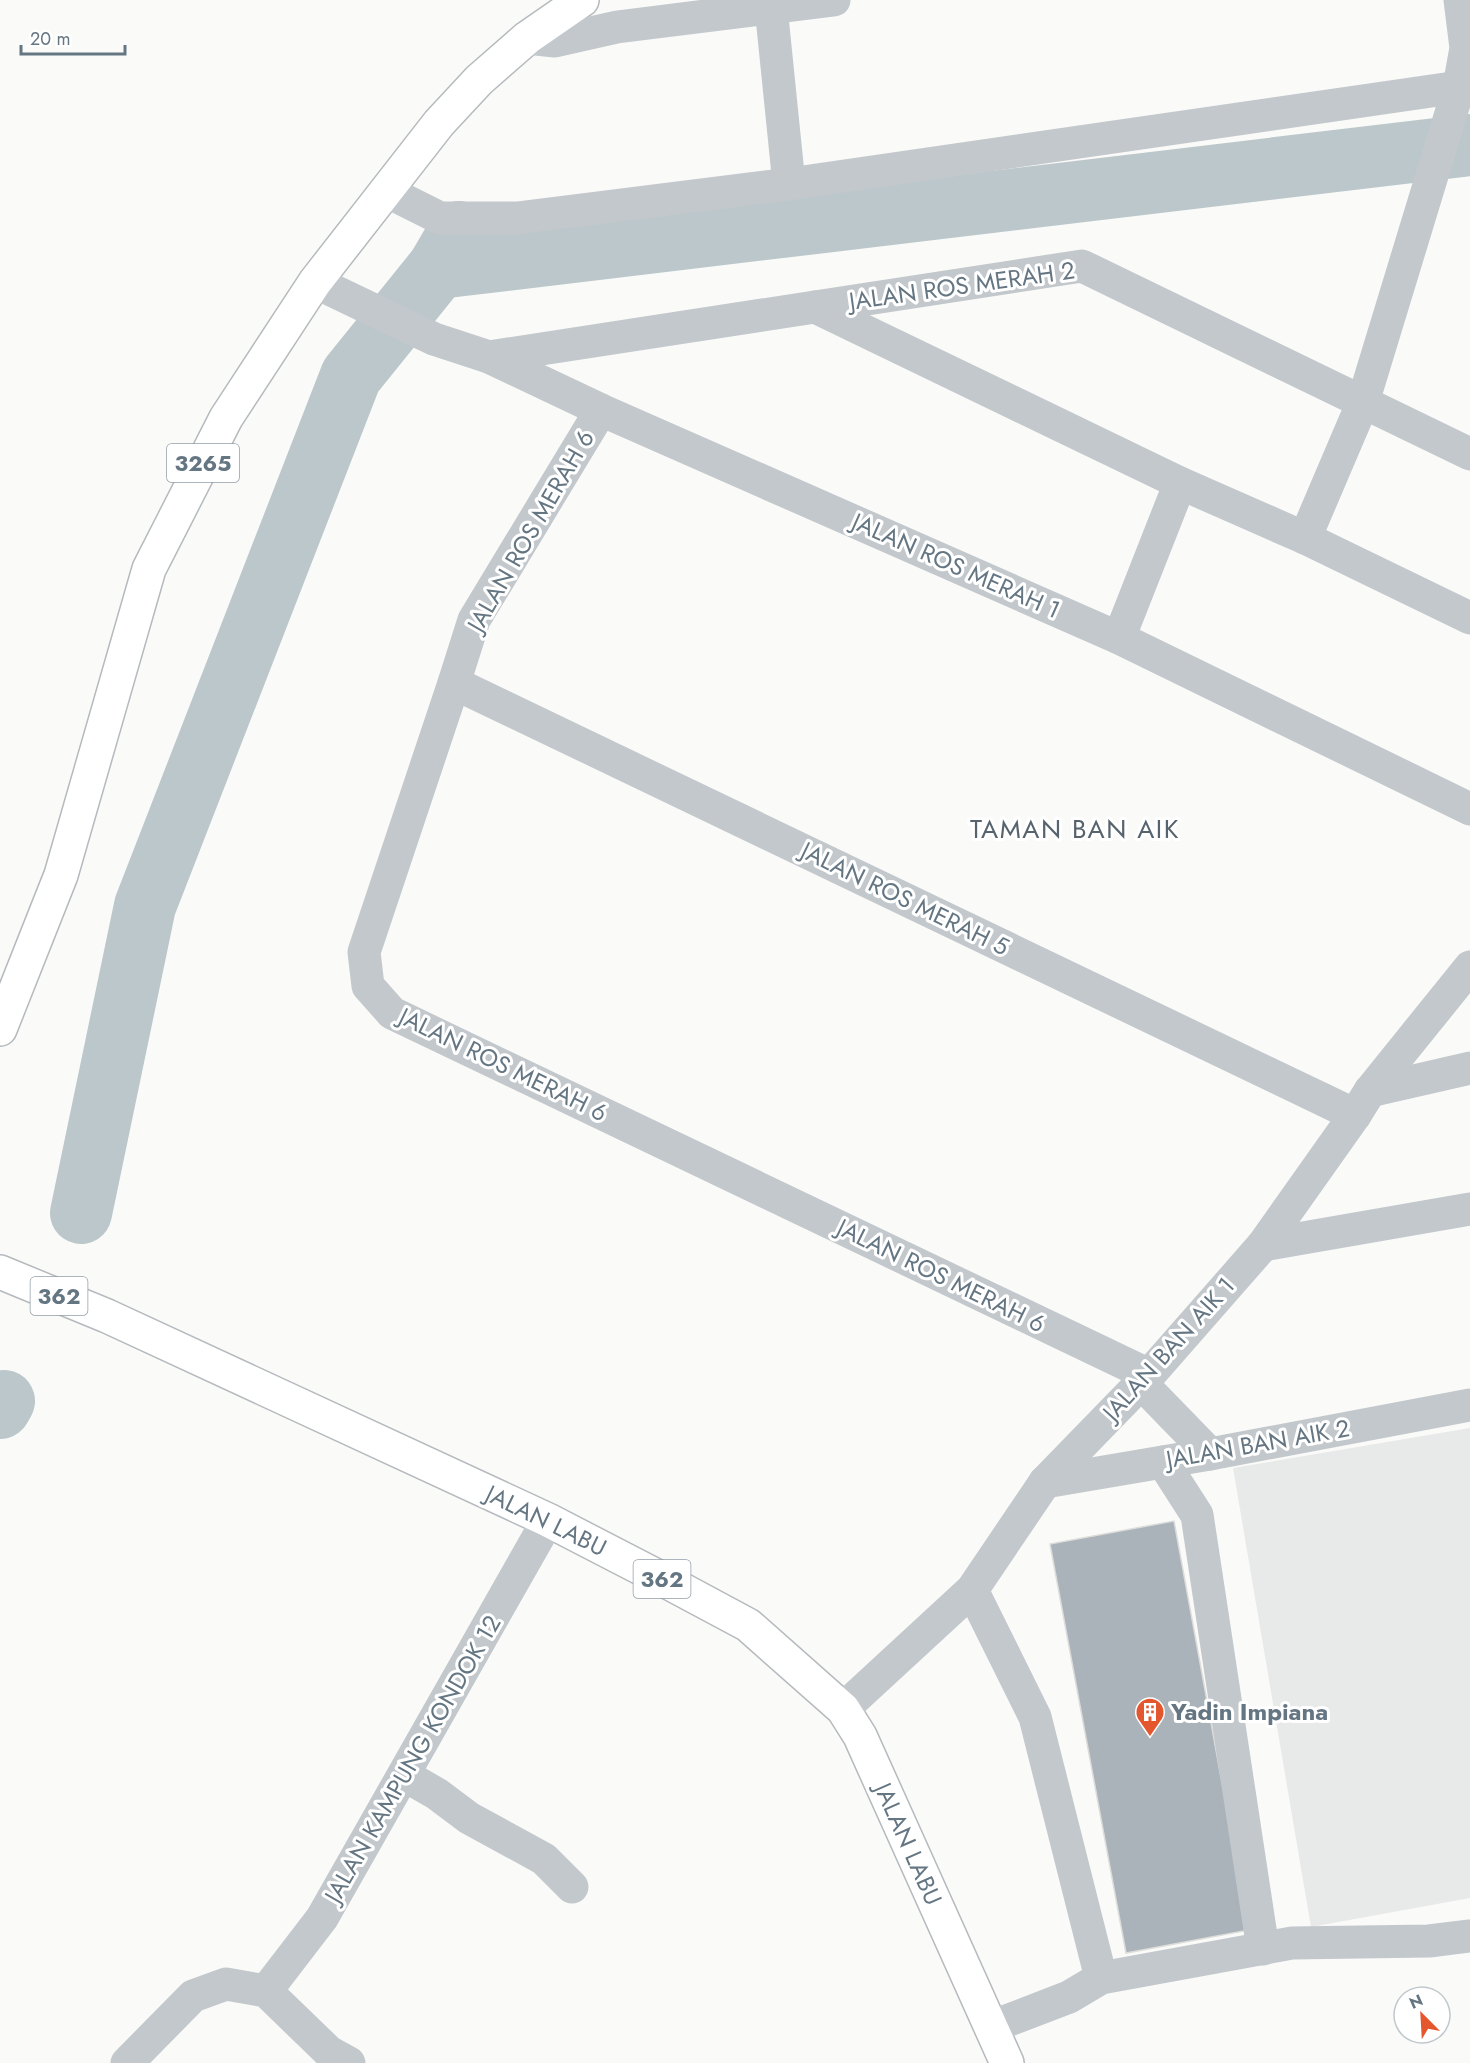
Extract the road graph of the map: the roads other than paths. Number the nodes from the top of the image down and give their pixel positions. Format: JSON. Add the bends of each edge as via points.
{"nodes":[{"id":1,"x":582,"y":0,"type":"edge"},
{"id":2,"x":834,"y":0,"type":"edge"},
{"id":3,"x":1460,"y":0,"type":"edge"},
{"id":4,"x":771,"y":7,"type":"junction"},
{"id":5,"x":541,"y":39,"type":"junction"},
{"id":6,"x":1460,"y":95,"type":"edge"},
{"id":7,"x":789,"y":184,"type":"junction"},
{"id":8,"x":386,"y":191,"type":"junction"},
{"id":9,"x":315,"y":282,"type":"junction"},
{"id":10,"x":815,"y":307,"type":"junction"},
{"id":11,"x":489,"y":357,"type":"junction"},
{"id":12,"x":1363,"y":402,"type":"junction"},
{"id":13,"x":601,"y":410,"type":"junction"},
{"id":14,"x":1470,"y":454,"type":"edge"},
{"id":15,"x":1179,"y":483,"type":"junction"},
{"id":16,"x":1305,"y":538,"type":"junction"},
{"id":17,"x":1470,"y":618,"type":"edge"},
{"id":18,"x":1119,"y":638,"type":"junction"},
{"id":19,"x":454,"y":683,"type":"junction"},
{"id":20,"x":1470,"y":809,"type":"edge"},
{"id":21,"x":1470,"y":967,"type":"edge"},
{"id":22,"x":0,"y":1029,"type":"edge"},
{"id":23,"x":1470,"y":1068,"type":"edge"},
{"id":24,"x":1362,"y":1103,"type":"junction"},
{"id":25,"x":1470,"y":1209,"type":"edge"},
{"id":26,"x":1263,"y":1245,"type":"junction"},
{"id":27,"x":5,"y":1274,"type":"edge"},
{"id":28,"x":1145,"y":1379,"type":"junction"},
{"id":29,"x":1470,"y":1405,"type":"edge"},
{"id":30,"x":1210,"y":1454,"type":"junction"},
{"id":31,"x":1163,"y":1462,"type":"junction"},
{"id":32,"x":1045,"y":1482,"type":"junction"},
{"id":33,"x":548,"y":1520,"type":"junction"},
{"id":34,"x":972,"y":1590,"type":"junction"},
{"id":35,"x":843,"y":1709,"type":"junction"},
{"id":36,"x":404,"y":1775,"type":"junction"},
{"id":37,"x":572,"y":1887,"type":"dead end"},
{"id":38,"x":1470,"y":1936,"type":"edge"},
{"id":39,"x":1263,"y":1949,"type":"junction"},
{"id":40,"x":1101,"y":1978,"type":"junction"},
{"id":41,"x":266,"y":1991,"type":"junction"},
{"id":42,"x":991,"y":2027,"type":"junction"},
{"id":43,"x":126,"y":2063,"type":"edge"},
{"id":44,"x":350,"y":2063,"type":"edge"},
{"id":45,"x":1006,"y":2063,"type":"edge"}],
"edges":[{"from":1,"to":5,"type":"main road","number":"3265"},
{"from":2,"to":4,"type":"street"},
{"from":3,"to":6,"type":"street","via":[[1466,48]]},
{"from":4,"to":5,"type":"street"},
{"from":4,"to":7,"type":"street"},
{"from":5,"to":8,"type":"main road","number":"3265","via":[[479,80],[439,123]]},
{"from":6,"to":7,"type":"street"},
{"from":6,"to":12,"type":"street"},
{"from":7,"to":8,"type":"street","via":[[517,218],[440,218]]},
{"from":8,"to":9,"type":"main road","number":"3265"},
{"from":9,"to":11,"type":"street","name":"JALAN ROS MERAH 1","via":[[434,339]]},
{"from":9,"to":22,"type":"main road","number":"3265","via":[[226,418],[149,569],[61,875]]},
{"from":10,"to":11,"type":"street","name":"JALAN ROS MERAH 2"},
{"from":10,"to":12,"type":"street","name":"JALAN ROS MERAH 2","via":[[1082,266]]},
{"from":10,"to":15,"type":"street"},
{"from":11,"to":13,"type":"street","name":"JALAN ROS MERAH 1"},
{"from":12,"to":14,"type":"street","name":"JALAN ROS MERAH 2"},
{"from":12,"to":16,"type":"street"},
{"from":13,"to":18,"type":"street","name":"JALAN ROS MERAH 1"},
{"from":13,"to":19,"type":"street","name":"JALAN ROS MERAH 6","via":[[474,620]]},
{"from":15,"to":16,"type":"street"},
{"from":15,"to":18,"type":"street"},
{"from":16,"to":17,"type":"street"},
{"from":18,"to":20,"type":"street","name":"JALAN ROS MERAH 1"},
{"from":19,"to":24,"type":"street","name":"JALAN ROS MERAH 5"},
{"from":19,"to":28,"type":"street","name":"JALAN ROS MERAH 6","via":[[364,952],[368,986],[392,1013]]},
{"from":21,"to":24,"type":"street","name":"JALAN BAN AIK 1"},
{"from":23,"to":24,"type":"street"},
{"from":24,"to":26,"type":"street","name":"JALAN BAN AIK 1"},
{"from":25,"to":26,"type":"street"},
{"from":26,"to":28,"type":"street","name":"JALAN BAN AIK 1"},
{"from":27,"to":33,"type":"main road","name":"JALAN LABU","number":"362","via":[[108,1316]]},
{"from":28,"to":30,"type":"street"},
{"from":28,"to":32,"type":"street","name":"JALAN BAN AIK 1"},
{"from":29,"to":30,"type":"street","name":"JALAN BAN AIK 2"},
{"from":30,"to":31,"type":"street","name":"JALAN BAN AIK 2"},
{"from":31,"to":32,"type":"street","name":"JALAN BAN AIK 2"},
{"from":31,"to":39,"type":"street","via":[[1197,1515]]},
{"from":32,"to":34,"type":"street","name":"JALAN BAN AIK 1"},
{"from":33,"to":35,"type":"main road","name":"JALAN LABU","number":"362","via":[[748,1625]]},
{"from":33,"to":36,"type":"street","name":"JALAN KAMPUNG KONDOK 12"},
{"from":34,"to":35,"type":"street","name":"JALAN BAN AIK 1"},
{"from":34,"to":40,"type":"street","via":[[1035,1717]]},
{"from":35,"to":42,"type":"main road","name":"JALAN LABU","number":"362","via":[[860,1736]]},
{"from":36,"to":37,"type":"street","via":[[469,1818],[544,1859]]},
{"from":36,"to":41,"type":"street","name":"JALAN KAMPUNG KONDOK 12","via":[[322,1918]]},
{"from":38,"to":39,"type":"street","via":[[1430,1941],[1292,1943]]},
{"from":39,"to":40,"type":"street"},
{"from":40,"to":42,"type":"street","via":[[1069,1997]]},
{"from":41,"to":43,"type":"street","via":[[226,1984],[193,1996]]},
{"from":41,"to":44,"type":"street","via":[[329,2052]]},
{"from":42,"to":45,"type":"main road","name":"JALAN LABU","number":"362"}]}
